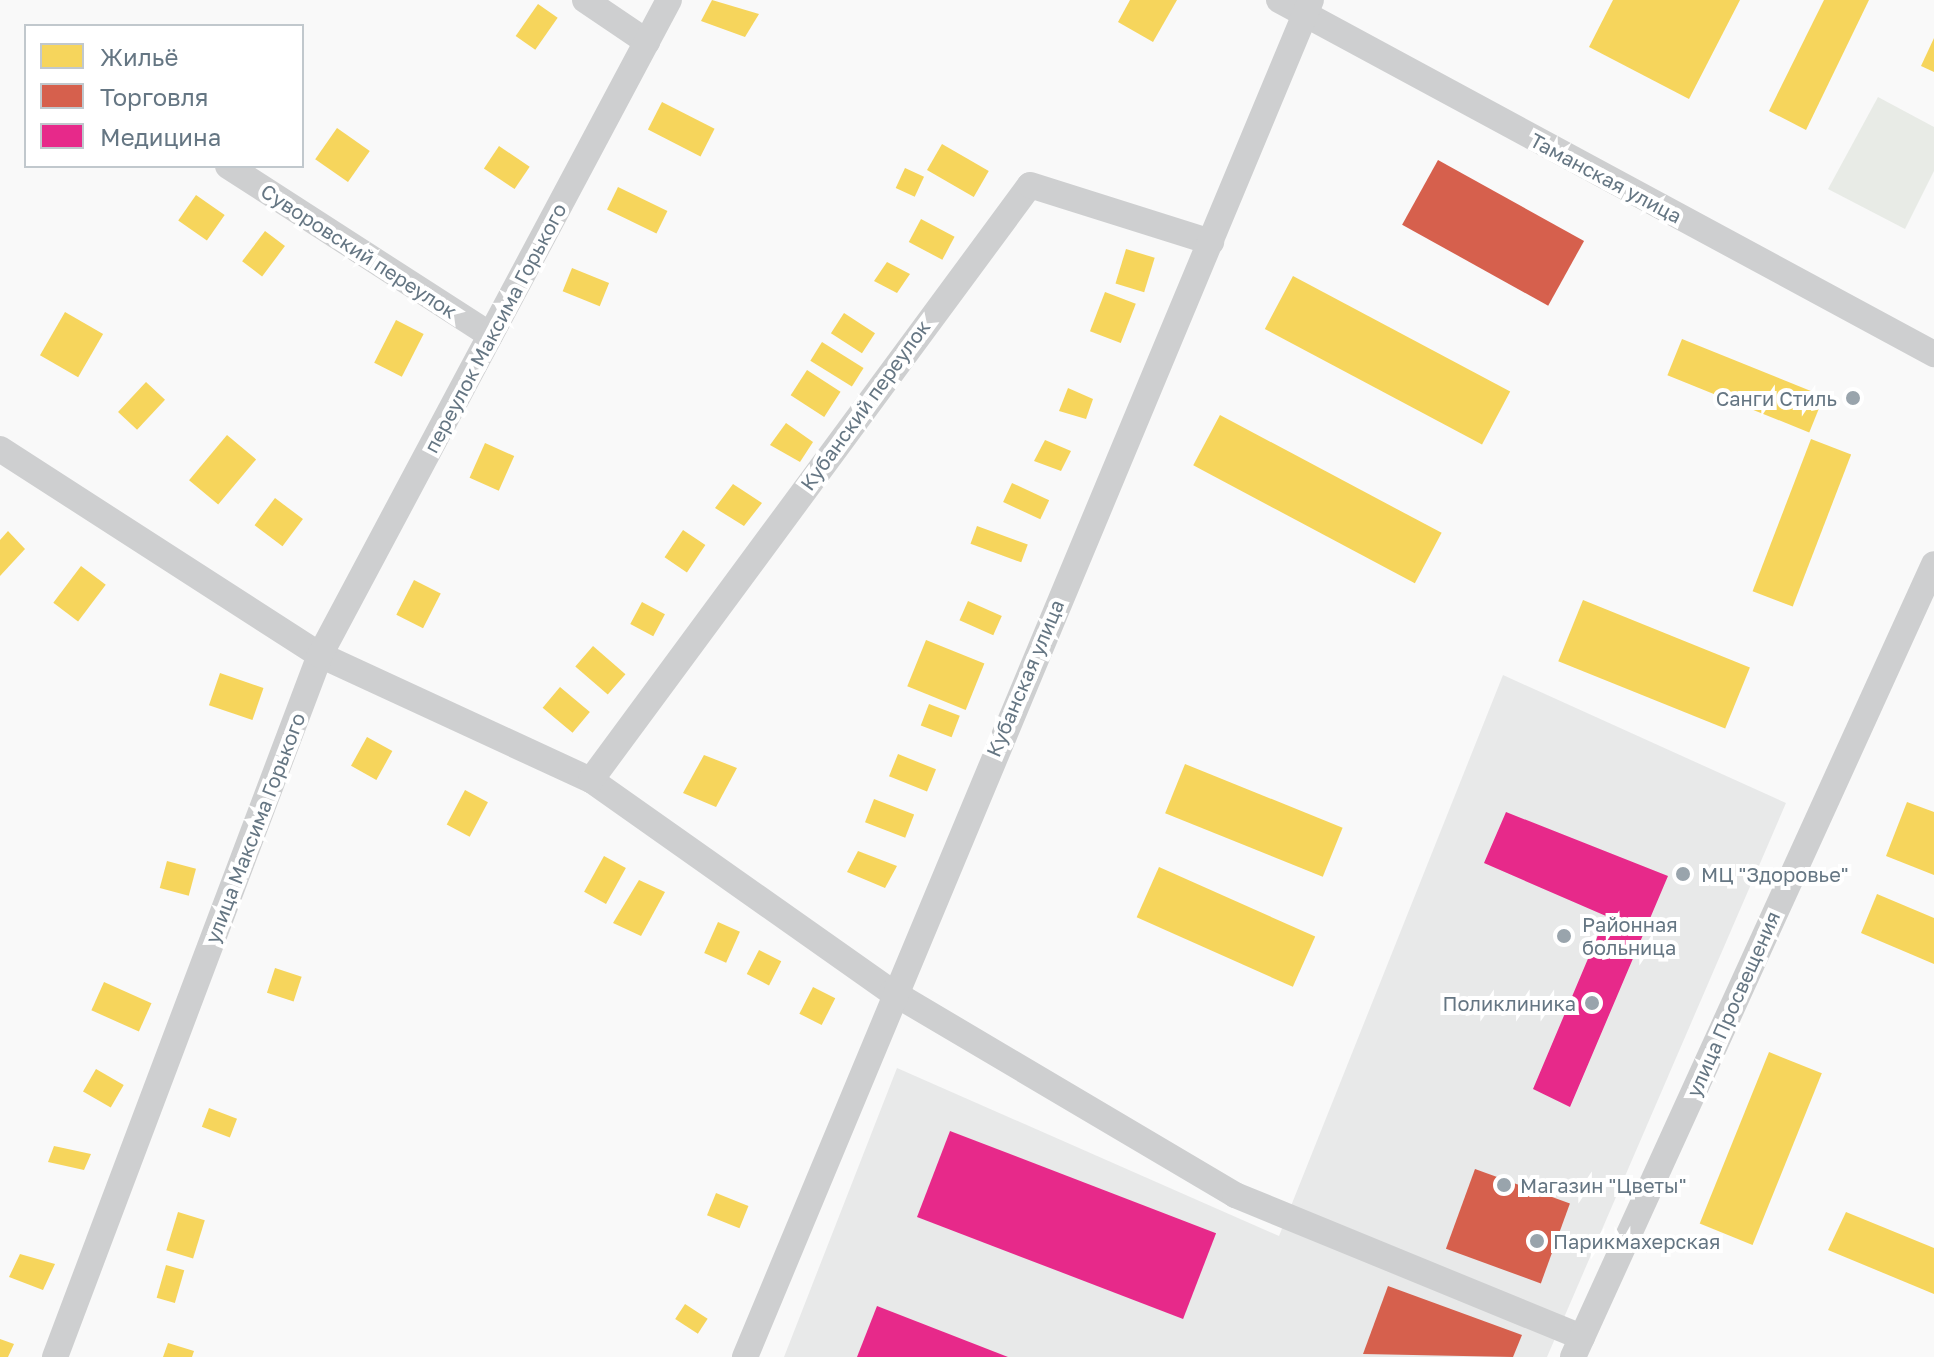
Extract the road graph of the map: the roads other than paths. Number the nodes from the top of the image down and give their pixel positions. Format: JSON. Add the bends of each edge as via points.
{"nodes":[{"id":1,"x":585,"y":0,"type":"edge"},
{"id":2,"x":669,"y":0,"type":"edge"},
{"id":3,"x":1279,"y":0,"type":"edge"},
{"id":4,"x":1307,"y":8,"type":"edge"},
{"id":5,"x":647,"y":42,"type":"junction"},
{"id":6,"x":231,"y":168,"type":"edge"},
{"id":7,"x":1211,"y":242,"type":"junction"},
{"id":8,"x":490,"y":335,"type":"junction"},
{"id":9,"x":1934,"y":354,"type":"edge"},
{"id":10,"x":0,"y":449,"type":"edge"},
{"id":11,"x":1934,"y":564,"type":"edge"},
{"id":12,"x":320,"y":655,"type":"junction"},
{"id":13,"x":591,"y":780,"type":"junction"},
{"id":14,"x":892,"y":992,"type":"junction"},
{"id":15,"x":1577,"y":1347,"type":"edge"},
{"id":16,"x":55,"y":1357,"type":"edge"},
{"id":17,"x":745,"y":1357,"type":"edge"}],
"edges":[{"from":1,"to":5,"type":"street"},
{"from":2,"to":5,"type":"street","name":"переулок Максима Горького"},
{"from":3,"to":4,"type":"street","name":"Таманская улица"},
{"from":4,"to":7,"type":"street","name":"Кубанская улица"},
{"from":4,"to":9,"type":"street","name":"Таманская улица"},
{"from":5,"to":8,"type":"street","name":"переулок Максима Горького"},
{"from":6,"to":8,"type":"street","name":"Суворовский переулок"},
{"from":7,"to":13,"type":"street","name":"Кубанский переулок","via":[[1030,185]]},
{"from":7,"to":14,"type":"street","name":"Кубанская улица"},
{"from":8,"to":12,"type":"street","name":"переулок Максима Горького"},
{"from":10,"to":12,"type":"street"},
{"from":11,"to":15,"type":"street","name":"улица Просвещения"},
{"from":12,"to":13,"type":"street"},
{"from":12,"to":16,"type":"street","name":"улица Максима Горького"},
{"from":13,"to":14,"type":"street"},
{"from":14,"to":15,"type":"street","via":[[1235,1195]]},
{"from":14,"to":17,"type":"street","name":"Кубанская улица"}]}
